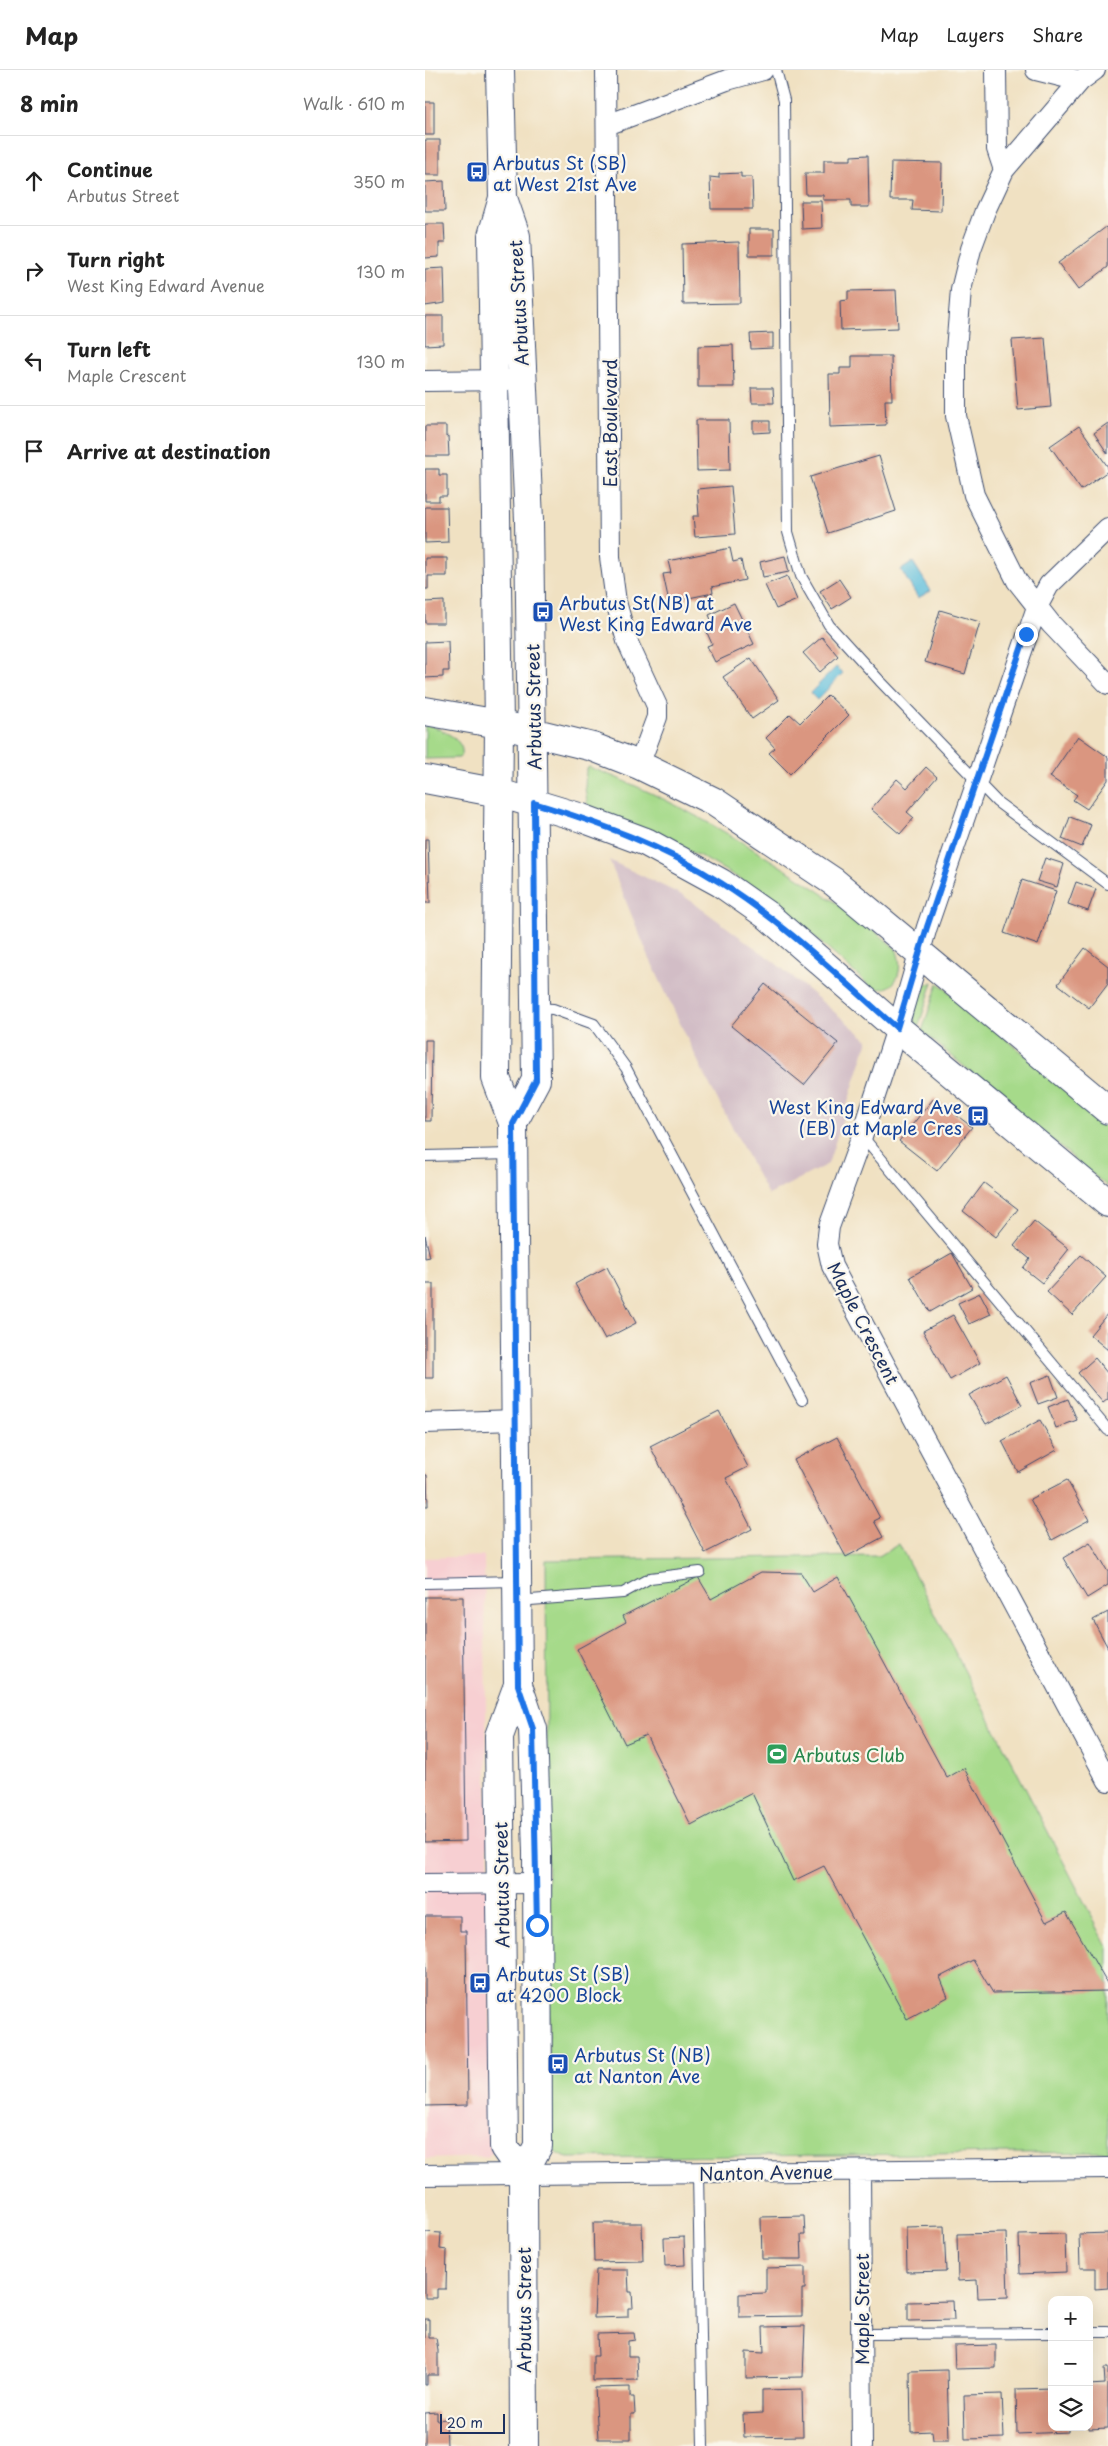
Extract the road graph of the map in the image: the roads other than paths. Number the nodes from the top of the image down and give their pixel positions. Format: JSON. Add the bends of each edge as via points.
{"nodes":[{"id":1,"x":500,"y":70,"type":"edge"},
{"id":2,"x":606,"y":70,"type":"edge"},
{"id":3,"x":763,"y":70,"type":"edge"},
{"id":4,"x":776,"y":70,"type":"edge"},
{"id":5,"x":996,"y":70,"type":"edge"},
{"id":6,"x":1036,"y":70,"type":"edge"},
{"id":7,"x":1087,"y":76,"type":"edge"},
{"id":8,"x":607,"y":125,"type":"junction"},
{"id":9,"x":1003,"y":170,"type":"junction"},
{"id":10,"x":503,"y":198,"type":"junction"},
{"id":11,"x":493,"y":380,"type":"junction"},
{"id":12,"x":522,"y":380,"type":"junction"},
{"id":13,"x":425,"y":381,"type":"edge"},
{"id":14,"x":1108,"y":528,"type":"edge"},
{"id":15,"x":1037,"y":607,"type":"junction"},
{"id":16,"x":1108,"y":684,"type":"edge"},
{"id":17,"x":425,"y":711,"type":"edge"},
{"id":18,"x":499,"y":724,"type":"junction"},
{"id":19,"x":533,"y":732,"type":"junction"},
{"id":20,"x":639,"y":765,"type":"junction"},
{"id":21,"x":425,"y":779,"type":"edge"},
{"id":22,"x":978,"y":781,"type":"junction"},
{"id":23,"x":499,"y":794,"type":"junction"},
{"id":24,"x":534,"y":803,"type":"junction"},
{"id":25,"x":1108,"y":884,"type":"edge"},
{"id":26,"x":919,"y":951,"type":"junction"},
{"id":27,"x":535,"y":1008,"type":"junction"},
{"id":28,"x":897,"y":1028,"type":"junction"},
{"id":29,"x":1108,"y":1110,"type":"edge"},
{"id":30,"x":513,"y":1124,"type":"junction"},
{"id":31,"x":862,"y":1136,"type":"junction"},
{"id":32,"x":514,"y":1154,"type":"junction"},
{"id":33,"x":425,"y":1156,"type":"edge"},
{"id":34,"x":1108,"y":1203,"type":"edge"},
{"id":35,"x":802,"y":1400,"type":"dead end"},
{"id":36,"x":515,"y":1420,"type":"junction"},
{"id":37,"x":425,"y":1422,"type":"edge"},
{"id":38,"x":1108,"y":1430,"type":"edge"},
{"id":39,"x":700,"y":1572,"type":"dead end"},
{"id":40,"x":425,"y":1582,"type":"edge"},
{"id":41,"x":516,"y":1591,"type":"junction"},
{"id":42,"x":518,"y":1685,"type":"junction"},
{"id":43,"x":1108,"y":1781,"type":"edge"},
{"id":44,"x":501,"y":1883,"type":"junction"},
{"id":45,"x":537,"y":1883,"type":"junction"},
{"id":46,"x":425,"y":1884,"type":"edge"},
{"id":47,"x":1108,"y":2168,"type":"edge"},
{"id":48,"x":860,"y":2171,"type":"junction"},
{"id":49,"x":697,"y":2173,"type":"junction"},
{"id":50,"x":523,"y":2174,"type":"junction"},
{"id":51,"x":425,"y":2175,"type":"edge"},
{"id":52,"x":1093,"y":2332,"type":"edge"},
{"id":53,"x":1108,"y":2332,"type":"edge"},
{"id":54,"x":1048,"y":2333,"type":"edge"},
{"id":55,"x":861,"y":2334,"type":"junction"},
{"id":56,"x":524,"y":2446,"type":"edge"},
{"id":57,"x":703,"y":2446,"type":"edge"},
{"id":58,"x":862,"y":2446,"type":"edge"}],
"edges":[{"from":1,"to":10,"type":"main road","name":"Arbutus Street"},
{"from":2,"to":8,"type":"street","name":"East Boulevard"},
{"from":3,"to":8,"type":"street","via":[[727,80]]},
{"from":4,"to":22,"type":"lane","via":[[784,100],[788,532],[801,576],[829,626]]},
{"from":5,"to":9,"type":"street","via":[[997,149]]},
{"from":6,"to":7,"type":"street"},
{"from":7,"to":9,"type":"street"},
{"from":8,"to":20,"type":"street","name":"East Boulevard","via":[[610,557],[616,602],[627,640],[657,706],[651,737]]},
{"from":9,"to":15,"type":"street","via":[[971,250],[961,290],[955,350],[956,416],[974,495],[1017,581]]},
{"from":10,"to":11,"type":"main road","name":"Arbutus Street","via":[[493,236]]},
{"from":10,"to":12,"type":"main road","name":"Arbutus Street","via":[[516,236]]},
{"from":11,"to":12,"type":"street"},
{"from":11,"to":13,"type":"street"},
{"from":11,"to":18,"type":"main road","name":"Arbutus Street"},
{"from":12,"to":19,"type":"main road","name":"Arbutus Street","via":[[529,520]]},
{"from":14,"to":15,"type":"street","name":"Maple Crescent","via":[[1049,585]]},
{"from":15,"to":16,"type":"street"},
{"from":15,"to":22,"type":"street","name":"Maple Crescent"},
{"from":17,"to":18,"type":"main road"},
{"from":18,"to":19,"type":"main road"},
{"from":18,"to":23,"type":"main road","name":"Arbutus Street"},
{"from":19,"to":20,"type":"main road","via":[[593,747]]},
{"from":19,"to":24,"type":"main road","name":"Arbutus Street"},
{"from":20,"to":26,"type":"main road","via":[[713,801],[774,840],[833,882]]},
{"from":21,"to":23,"type":"main road"},
{"from":22,"to":25,"type":"lane","via":[[997,802]]},
{"from":22,"to":26,"type":"street","name":"Maple Crescent"},
{"from":23,"to":24,"type":"main road"},
{"from":23,"to":30,"type":"main road","name":"Arbutus Street","via":[[496,1078]]},
{"from":24,"to":27,"type":"main road","name":"Arbutus Street"},
{"from":24,"to":28,"type":"main road","via":[[646,842],[721,883],[768,916]]},
{"from":26,"to":28,"type":"street","name":"Maple Crescent"},
{"from":26,"to":29,"type":"main road"},
{"from":27,"to":30,"type":"main road","name":"Arbutus Street","via":[[536,1080]]},
{"from":27,"to":35,"type":"lane","via":[[553,1009],[594,1024],[626,1068]]},
{"from":28,"to":31,"type":"street","name":"Maple Crescent"},
{"from":28,"to":34,"type":"main road"},
{"from":30,"to":32,"type":"main road","name":"Arbutus Street"},
{"from":31,"to":38,"type":"lane"},
{"from":31,"to":43,"type":"street","name":"Maple Crescent","via":[[829,1226],[827,1244],[831,1266]]},
{"from":32,"to":33,"type":"lane"},
{"from":32,"to":36,"type":"main road","name":"Arbutus Street"},
{"from":36,"to":37,"type":"street"},
{"from":36,"to":41,"type":"main road","name":"Arbutus Street"},
{"from":39,"to":41,"type":"lane","via":[[649,1578],[623,1593]]},
{"from":40,"to":41,"type":"lane"},
{"from":41,"to":42,"type":"main road","name":"Arbutus Street"},
{"from":42,"to":44,"type":"main road","name":"Arbutus Street","via":[[499,1736]]},
{"from":42,"to":45,"type":"main road","name":"Arbutus Street","via":[[533,1729]]},
{"from":44,"to":45,"type":"street"},
{"from":44,"to":46,"type":"street"},
{"from":44,"to":50,"type":"main road","name":"Arbutus Street","via":[[504,2147]]},
{"from":45,"to":50,"type":"main road","name":"Arbutus Street","via":[[538,2146]]},
{"from":47,"to":48,"type":"street","name":"Nanton Avenue"},
{"from":48,"to":49,"type":"street","name":"Nanton Avenue"},
{"from":48,"to":55,"type":"street","name":"Maple Street"},
{"from":49,"to":50,"type":"street","name":"Nanton Avenue"},
{"from":49,"to":57,"type":"lane"},
{"from":50,"to":51,"type":"street","name":"Nanton Avenue"},
{"from":50,"to":56,"type":"main road","name":"Arbutus Street"},
{"from":52,"to":53,"type":"lane"},
{"from":54,"to":55,"type":"lane"},
{"from":55,"to":58,"type":"street","name":"Maple Street"}]}
